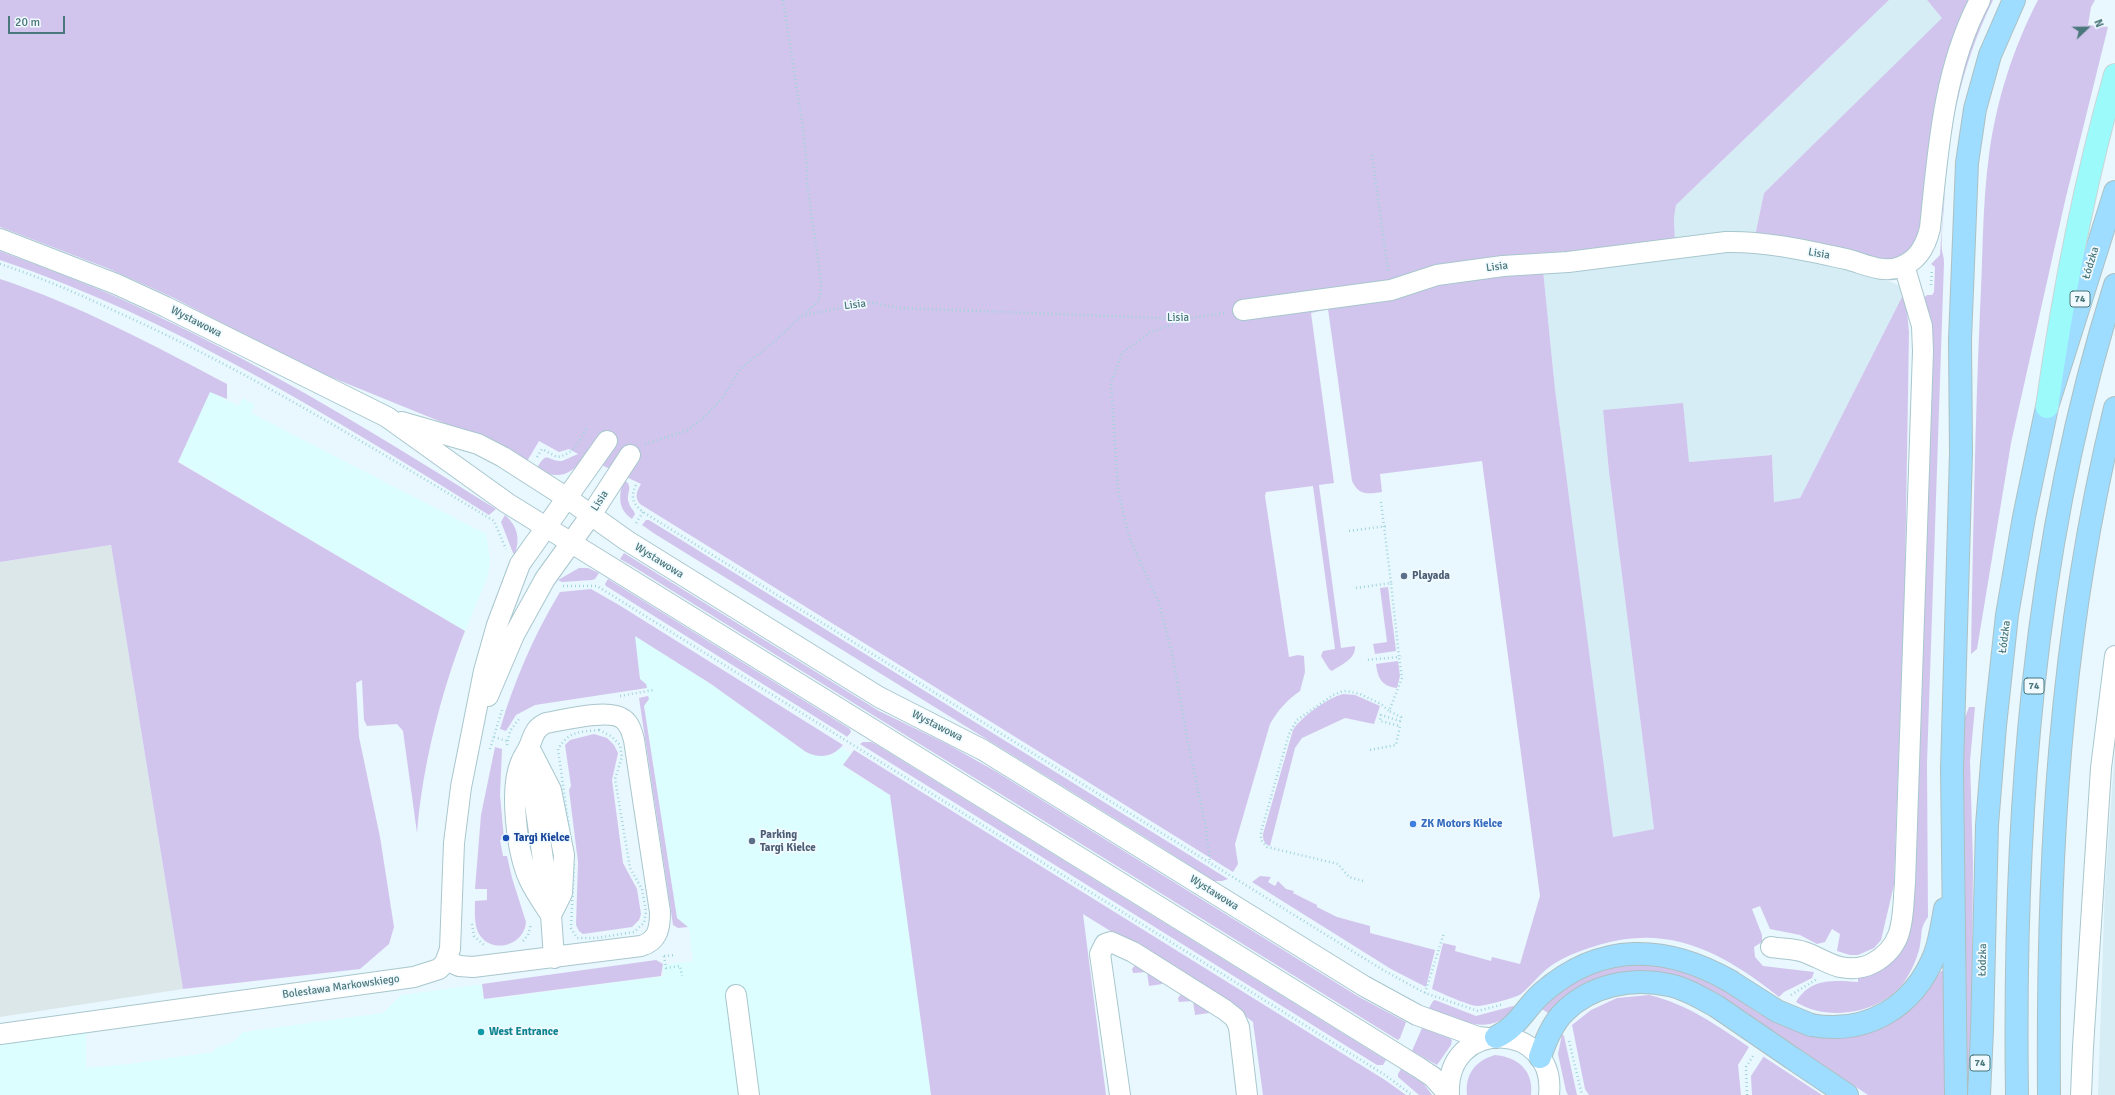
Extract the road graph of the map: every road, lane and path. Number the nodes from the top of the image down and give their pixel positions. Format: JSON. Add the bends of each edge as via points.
{"nodes":[{"id":1,"x":783,"y":0,"type":"edge"},
{"id":2,"x":1980,"y":0,"type":"edge"},
{"id":3,"x":2014,"y":0,"type":"edge"},
{"id":4,"x":2115,"y":75,"type":"edge"},
{"id":5,"x":1372,"y":155,"type":"dead end"},
{"id":6,"x":2115,"y":192,"type":"edge"},
{"id":7,"x":0,"y":239,"type":"edge"},
{"id":8,"x":0,"y":264,"type":"edge"},
{"id":9,"x":1904,"y":265,"type":"junction"},
{"id":10,"x":2115,"y":286,"type":"edge"},
{"id":11,"x":1391,"y":290,"type":"junction"},
{"id":12,"x":1243,"y":310,"type":"joint"},
{"id":13,"x":801,"y":316,"type":"junction"},
{"id":14,"x":1186,"y":319,"type":"junction"},
{"id":15,"x":2047,"y":406,"type":"junction"},
{"id":16,"x":2115,"y":408,"type":"edge"},
{"id":17,"x":387,"y":417,"type":"junction"},
{"id":18,"x":587,"y":428,"type":"dead end"},
{"id":19,"x":608,"y":441,"type":"dead end"},
{"id":20,"x":542,"y":449,"type":"dead end"},
{"id":21,"x":630,"y":455,"type":"joint"},
{"id":22,"x":637,"y":482,"type":"dead end"},
{"id":23,"x":567,"y":498,"type":"junction"},
{"id":24,"x":1381,"y":502,"type":"dead end"},
{"id":25,"x":643,"y":512,"type":"junction"},
{"id":26,"x":591,"y":515,"type":"junction"},
{"id":27,"x":636,"y":524,"type":"dead end"},
{"id":28,"x":546,"y":526,"type":"junction"},
{"id":29,"x":1385,"y":526,"type":"junction"},
{"id":30,"x":1349,"y":531,"type":"dead end"},
{"id":31,"x":571,"y":542,"type":"junction"},
{"id":32,"x":506,"y":550,"type":"dead end"},
{"id":33,"x":1391,"y":583,"type":"junction"},
{"id":34,"x":558,"y":586,"type":"dead end"},
{"id":35,"x":1356,"y":588,"type":"dead end"},
{"id":36,"x":1400,"y":656,"type":"junction"},
{"id":37,"x":2115,"y":656,"type":"edge"},
{"id":38,"x":1365,"y":660,"type":"dead end"},
{"id":39,"x":1389,"y":710,"type":"junction"},
{"id":40,"x":474,"y":730,"type":"junction"},
{"id":41,"x":506,"y":748,"type":"dead end"},
{"id":42,"x":529,"y":748,"type":"junction"},
{"id":43,"x":1370,"y":750,"type":"dead end"},
{"id":44,"x":490,"y":752,"type":"dead end"},
{"id":45,"x":2108,"y":767,"type":"edge"},
{"id":46,"x":1210,"y":862,"type":"junction"},
{"id":47,"x":1952,"y":867,"type":"junction"},
{"id":48,"x":1363,"y":881,"type":"dead end"},
{"id":49,"x":551,"y":915,"type":"junction"},
{"id":50,"x":472,"y":921,"type":"dead end"},
{"id":51,"x":531,"y":923,"type":"dead end"},
{"id":52,"x":1444,"y":933,"type":"dead end"},
{"id":53,"x":596,"y":938,"type":"joint"},
{"id":54,"x":521,"y":943,"type":"dead end"},
{"id":55,"x":1771,"y":947,"type":"dead end"},
{"id":56,"x":490,"y":949,"type":"dead end"},
{"id":57,"x":664,"y":956,"type":"dead end"},
{"id":58,"x":554,"y":958,"type":"junction"},
{"id":59,"x":446,"y":960,"type":"junction"},
{"id":60,"x":682,"y":976,"type":"dead end"},
{"id":61,"x":1823,"y":976,"type":"dead end"},
{"id":62,"x":1426,"y":993,"type":"junction"},
{"id":63,"x":736,"y":995,"type":"dead end"},
{"id":64,"x":1787,"y":1000,"type":"dead end"},
{"id":65,"x":1508,"y":1003,"type":"dead end"},
{"id":66,"x":0,"y":1034,"type":"edge"},
{"id":67,"x":1491,"y":1037,"type":"junction"},
{"id":68,"x":1568,"y":1039,"type":"dead end"},
{"id":69,"x":1756,"y":1049,"type":"dead end"},
{"id":70,"x":1540,"y":1058,"type":"junction"},
{"id":71,"x":749,"y":1095,"type":"edge"},
{"id":72,"x":1120,"y":1095,"type":"edge"},
{"id":73,"x":1247,"y":1095,"type":"edge"},
{"id":74,"x":1412,"y":1095,"type":"edge"},
{"id":75,"x":1448,"y":1095,"type":"edge"},
{"id":76,"x":1550,"y":1095,"type":"edge"},
{"id":77,"x":1582,"y":1095,"type":"edge"},
{"id":78,"x":1747,"y":1095,"type":"edge"},
{"id":79,"x":1848,"y":1095,"type":"edge"},
{"id":80,"x":1956,"y":1095,"type":"edge"},
{"id":81,"x":1979,"y":1095,"type":"edge"},
{"id":82,"x":2018,"y":1095,"type":"edge"},
{"id":83,"x":2049,"y":1095,"type":"edge"},
{"id":84,"x":2081,"y":1095,"type":"edge"}],
"edges":[{"from":1,"to":13,"type":"path","via":[[803,128],[807,184],[821,280],[821,296],[818,303]]},
{"from":2,"to":9,"type":"street","via":[[1968,23],[1940,131],[1927,240],[1921,253]]},
{"from":3,"to":47,"type":"main road","via":[[1990,55],[1975,109],[1967,163],[1960,340],[1961,453],[1952,769]]},
{"from":4,"to":15,"type":"highway","via":[[2086,185],[2061,307]]},
{"from":5,"to":11,"type":"path"},
{"from":6,"to":15,"type":"main road","name":"Łódzka","number":"74"},
{"from":7,"to":17,"type":"street","name":"Wystawowa","via":[[152,300]]},
{"from":8,"to":32,"type":"path","via":[[164,333],[257,380],[494,521]]},
{"from":9,"to":11,"type":"street","name":"Lisia","via":[[1892,269],[1877,268],[1847,259],[1748,242],[1726,242],[1437,275]]},
{"from":9,"to":55,"type":"street","via":[[1922,326],[1923,351],[1905,883],[1901,925],[1894,947],[1868,966],[1840,967],[1802,951]]},
{"from":10,"to":82,"type":"main road","number":"74","via":[[2072,449],[2052,551],[2039,638],[2019,864]]},
{"from":11,"to":12,"type":"street","name":"Lisia"},
{"from":12,"to":14,"type":"path","name":"Lisia"},
{"from":13,"to":14,"type":"path","name":"Lisia","via":[[868,302],[899,308]]},
{"from":13,"to":21,"type":"path","via":[[740,369],[723,396],[706,416],[686,431],[645,444]]},
{"from":14,"to":46,"type":"path","via":[[1151,332],[1122,353],[1111,383],[1118,490],[1129,537],[1158,603],[1173,658],[1205,822]]},
{"from":15,"to":81,"type":"main road","name":"Łódzka","number":"74","via":[[2010,600],[1996,718],[1986,840]]},
{"from":16,"to":83,"type":"main road","via":[[2084,556],[2059,743],[2049,931]]},
{"from":17,"to":23,"type":"street","name":"Wystawowa","via":[[478,444]]},
{"from":17,"to":28,"type":"street","name":"Wystawowa","via":[[507,503]]},
{"from":18,"to":20,"type":"path","via":[[573,451],[568,454],[557,457]]},
{"from":19,"to":23,"type":"street"},
{"from":21,"to":26,"type":"street","name":"Lisia"},
{"from":22,"to":25,"type":"path","via":[[633,502]]},
{"from":23,"to":26,"type":"street","name":"Wystawowa"},
{"from":23,"to":28,"type":"street"},
{"from":24,"to":29,"type":"path"},
{"from":25,"to":27,"type":"path"},
{"from":25,"to":46,"type":"path"},
{"from":26,"to":31,"type":"street"},
{"from":26,"to":67,"type":"street","name":"Wystawowa","via":[[626,540],[879,698],[983,750],[1388,1000],[1443,1025]]},
{"from":28,"to":31,"type":"street","name":"Wystawowa"},
{"from":28,"to":40,"type":"street","via":[[520,564],[497,625],[484,670]]},
{"from":29,"to":30,"type":"path"},
{"from":29,"to":33,"type":"path"},
{"from":31,"to":40,"type":"street","via":[[545,579],[514,635]]},
{"from":31,"to":75,"type":"street","name":"Wystawowa","via":[[1433,1076]]},
{"from":33,"to":35,"type":"path"},
{"from":33,"to":36,"type":"path"},
{"from":34,"to":74,"type":"path","via":[[597,586],[1378,1071]]},
{"from":36,"to":38,"type":"path"},
{"from":36,"to":39,"type":"path","via":[[1402,678]]},
{"from":37,"to":45,"type":"street"},
{"from":39,"to":43,"type":"path","via":[[1401,717],[1400,721],[1381,716],[1380,721],[1400,726],[1396,744]]},
{"from":39,"to":48,"type":"path","via":[[1368,697],[1346,691],[1333,695],[1297,720],[1289,734],[1261,837],[1267,846],[1338,864],[1349,877]]},
{"from":40,"to":59,"type":"street","via":[[461,787],[454,843],[450,949]]},
{"from":41,"to":44,"type":"path","via":[[507,741],[494,737]]},
{"from":42,"to":49,"type":"street","via":[[552,790],[564,855],[562,893]]},
{"from":42,"to":49,"type":"street","via":[[520,762],[517,774],[515,815],[528,878]]},
{"from":42,"to":58,"type":"street","via":[[535,730],[546,723],[604,714],[620,716],[629,725],[634,740],[660,912],[659,931],[655,938],[641,946]]},
{"from":45,"to":84,"type":"street","via":[[2082,1047]]},
{"from":46,"to":62,"type":"path","via":[[1383,970]]},
{"from":47,"to":67,"type":"main road","bridge":true,"via":[[1941,935],[1918,986],[1904,1001],[1865,1023],[1849,1027],[1811,1025],[1777,1011],[1707,968],[1679,958],[1645,953],[1612,956],[1584,965],[1565,975],[1539,996],[1519,1020]]},
{"from":47,"to":80,"type":"main road"},
{"from":49,"to":58,"type":"street"},
{"from":50,"to":56,"type":"path","via":[[474,936]]},
{"from":51,"to":54,"type":"path","via":[[528,935]]},
{"from":52,"to":62,"type":"path"},
{"from":53,"to":53,"type":"path","via":[[634,932],[644,923],[646,912],[642,889],[630,868],[615,779],[622,757],[620,745],[611,736],[598,730],[573,733],[564,739],[558,749],[574,864],[571,928],[577,938]]},
{"from":57,"to":60,"type":"path","via":[[666,968],[680,966]]},
{"from":58,"to":59,"type":"street","via":[[473,967],[459,966]]},
{"from":59,"to":66,"type":"street","name":"Bolesława Markowskiego","via":[[439,969],[414,977]]},
{"from":61,"to":64,"type":"path","via":[[1792,993]]},
{"from":62,"to":65,"type":"path","via":[[1478,1011]]},
{"from":63,"to":71,"type":"street"},
{"from":67,"to":70,"type":"street","name":"Wystawowa","via":[[1506,1037],[1525,1044]]},
{"from":67,"to":75,"type":"street","via":[[1468,1047],[1454,1063],[1448,1084]]},
{"from":68,"to":77,"type":"path"},
{"from":69,"to":78,"type":"path","via":[[1746,1067]]},
{"from":70,"to":76,"type":"street","via":[[1548,1072]]},
{"from":70,"to":79,"type":"main road","bridge":true,"via":[[1546,1039],[1564,1012],[1586,995],[1615,984],[1637,982],[1670,985],[1716,1006]]},
{"from":72,"to":73,"type":"street","via":[[1100,954],[1105,944],[1111,942],[1139,956],[1235,1018],[1239,1027]]}]}
